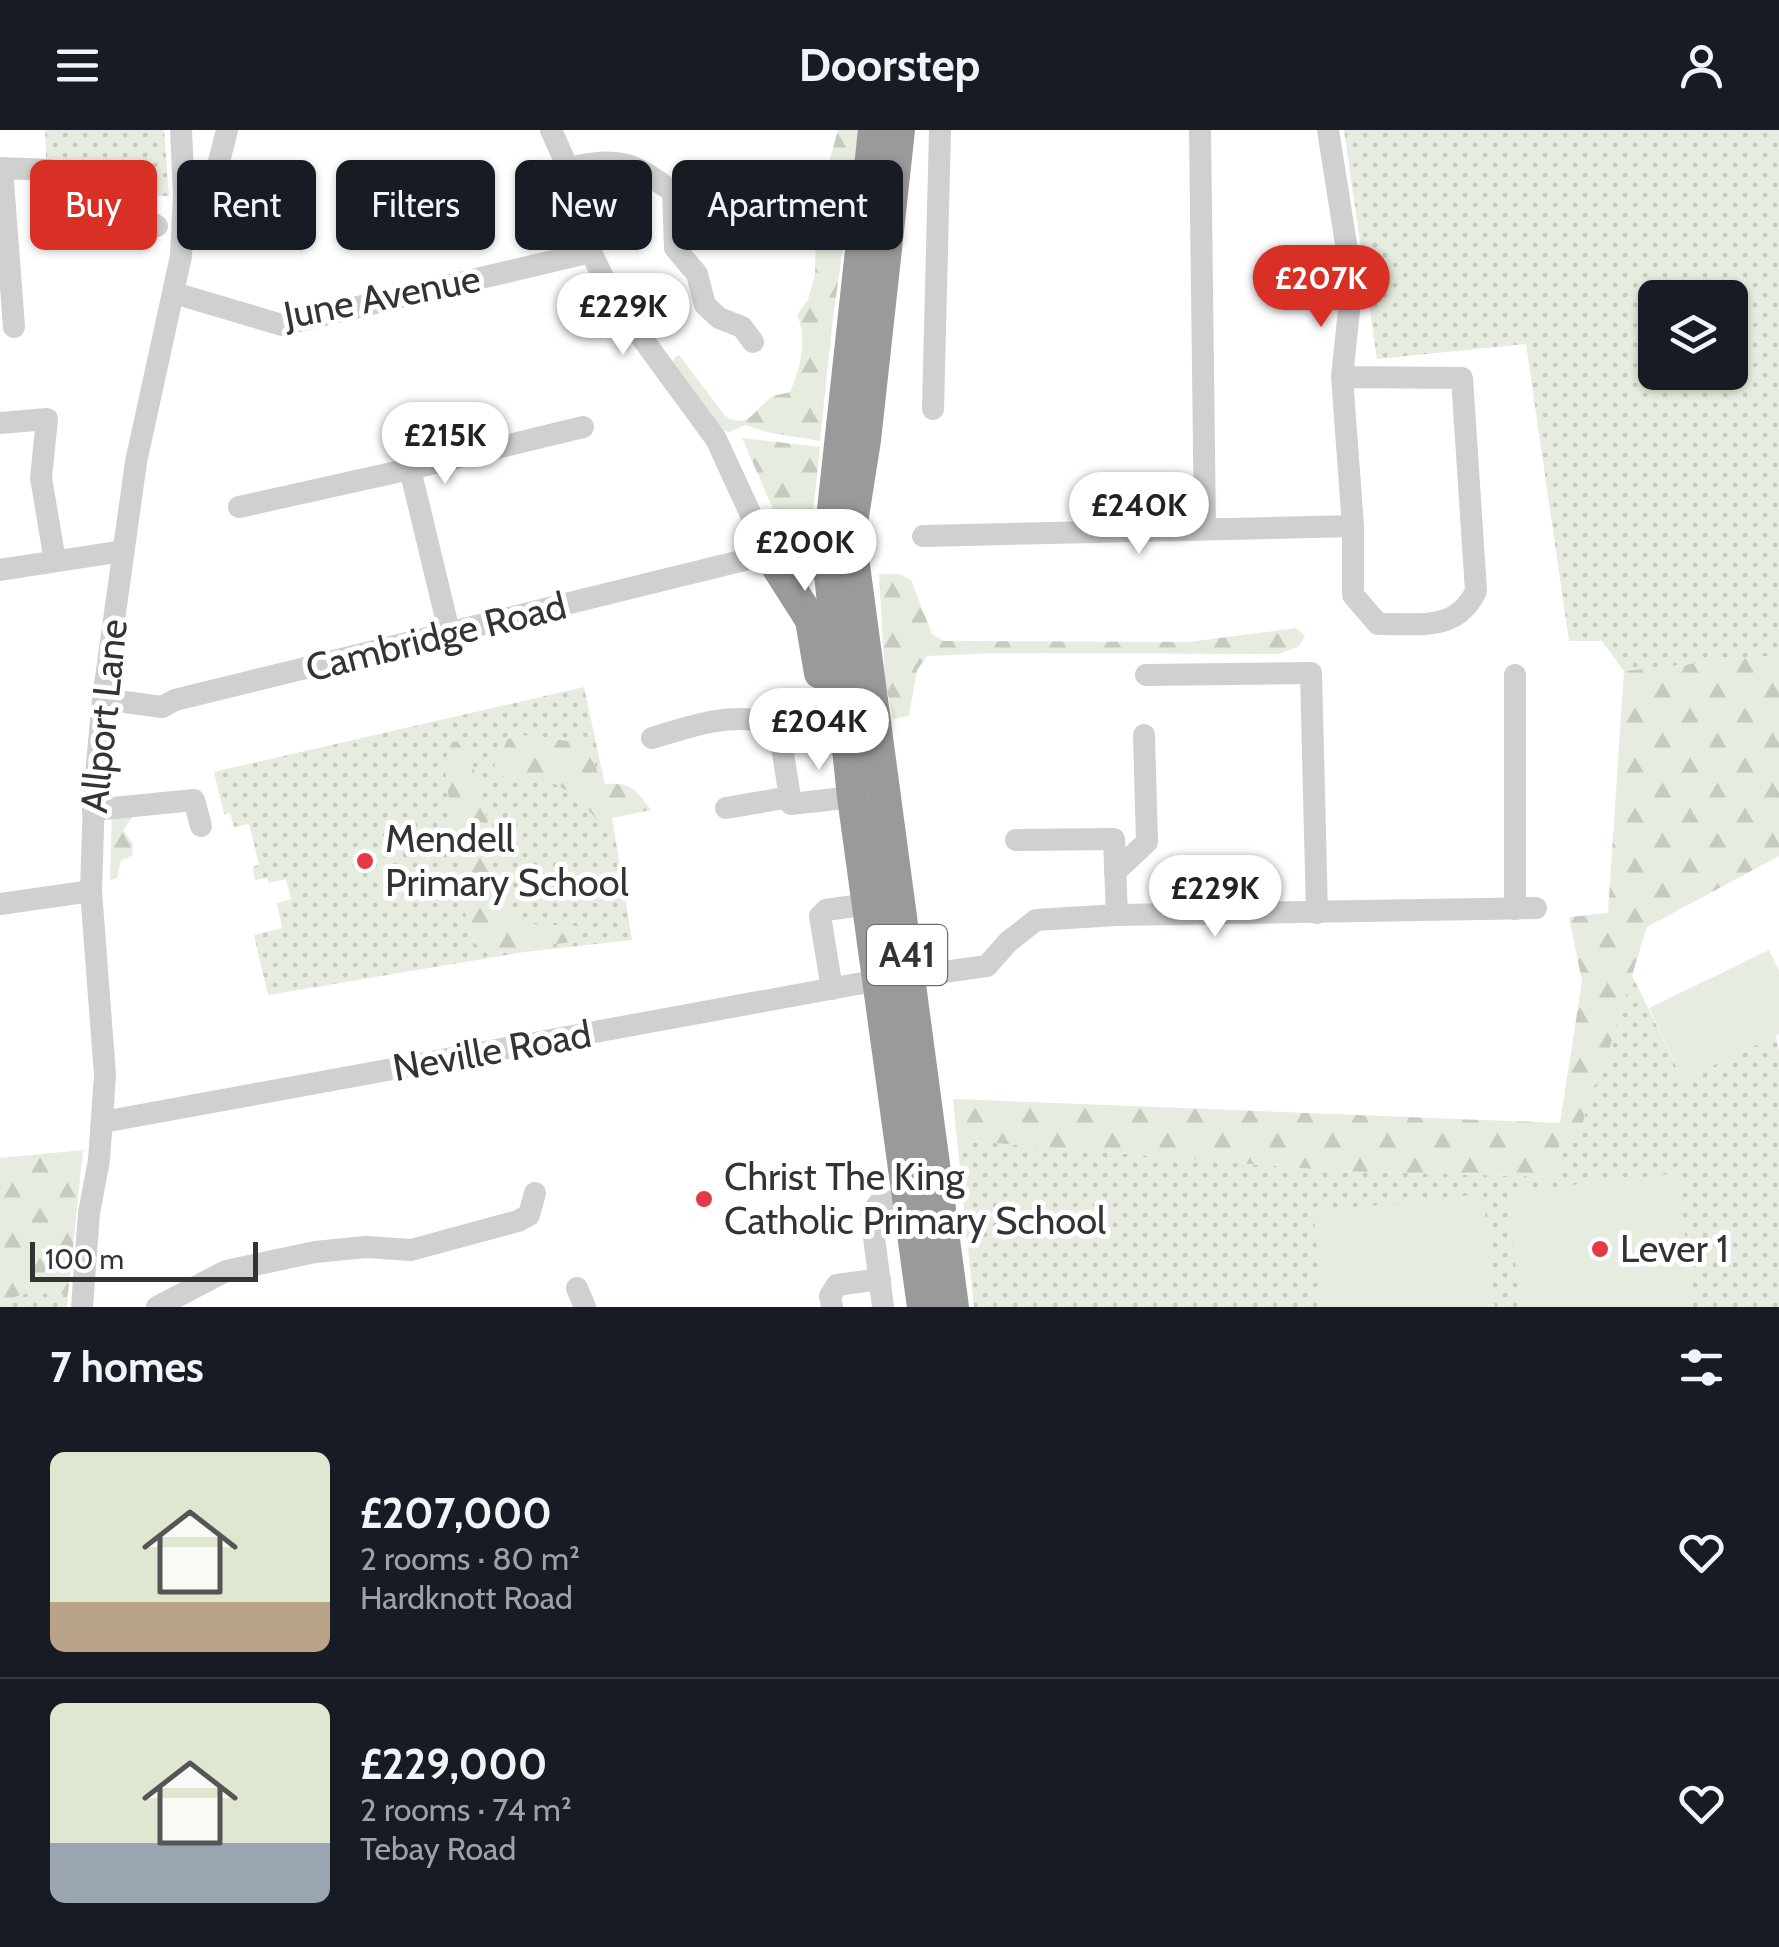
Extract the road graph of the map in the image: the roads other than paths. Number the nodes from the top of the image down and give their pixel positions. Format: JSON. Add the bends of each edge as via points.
{"nodes":[{"id":1,"x":181,"y":130,"type":"edge"},
{"id":2,"x":227,"y":130,"type":"edge"},
{"id":3,"x":551,"y":130,"type":"edge"},
{"id":4,"x":874,"y":130,"type":"edge"},
{"id":5,"x":885,"y":130,"type":"edge"},
{"id":6,"x":899,"y":130,"type":"edge"},
{"id":7,"x":940,"y":130,"type":"edge"},
{"id":8,"x":1200,"y":130,"type":"edge"},
{"id":9,"x":1328,"y":130,"type":"edge"},
{"id":10,"x":219,"y":160,"type":"edge"},
{"id":11,"x":564,"y":160,"type":"edge"},
{"id":12,"x":1,"y":168,"type":"edge"},
{"id":13,"x":30,"y":169,"type":"edge"},
{"id":14,"x":652,"y":179,"type":"edge"},
{"id":15,"x":672,"y":192,"type":"edge"},
{"id":16,"x":677,"y":250,"type":"edge"},
{"id":17,"x":592,"y":252,"type":"joint"},
{"id":18,"x":174,"y":293,"type":"junction"},
{"id":19,"x":854,"y":324,"type":"junction"},
{"id":20,"x":14,"y":327,"type":"dead end"},
{"id":21,"x":752,"y":329,"type":"dead end"},
{"id":22,"x":1342,"y":377,"type":"junction"},
{"id":23,"x":934,"y":410,"type":"dead end"},
{"id":24,"x":0,"y":423,"type":"edge"},
{"id":25,"x":583,"y":426,"type":"dead end"},
{"id":26,"x":410,"y":469,"type":"junction"},
{"id":27,"x":239,"y":507,"type":"dead end"},
{"id":28,"x":1352,"y":526,"type":"junction"},
{"id":29,"x":1205,"y":530,"type":"junction"},
{"id":30,"x":850,"y":536,"type":"junction"},
{"id":31,"x":923,"y":536,"type":"dead end"},
{"id":32,"x":123,"y":551,"type":"junction"},
{"id":33,"x":768,"y":554,"type":"junction"},
{"id":34,"x":54,"y":561,"type":"junction"},
{"id":35,"x":0,"y":570,"type":"edge"},
{"id":36,"x":830,"y":574,"type":"junction"},
{"id":37,"x":799,"y":602,"type":"junction"},
{"id":38,"x":859,"y":602,"type":"junction"},
{"id":39,"x":450,"y":635,"type":"junction"},
{"id":40,"x":1146,"y":675,"type":"dead end"},
{"id":41,"x":1515,"y":675,"type":"dead end"},
{"id":42,"x":103,"y":698,"type":"junction"},
{"id":43,"x":847,"y":736,"type":"junction"},
{"id":44,"x":1144,"y":736,"type":"dead end"},
{"id":45,"x":652,"y":737,"type":"dead end"},
{"id":46,"x":790,"y":796,"type":"junction"},
{"id":47,"x":853,"y":797,"type":"junction"},
{"id":48,"x":726,"y":808,"type":"dead end"},
{"id":49,"x":93,"y":810,"type":"junction"},
{"id":50,"x":201,"y":826,"type":"dead end"},
{"id":51,"x":1016,"y":840,"type":"dead end"},
{"id":52,"x":1115,"y":872,"type":"junction"},
{"id":53,"x":91,"y":892,"type":"junction"},
{"id":54,"x":0,"y":904,"type":"edge"},
{"id":55,"x":868,"y":904,"type":"junction"},
{"id":56,"x":1317,"y":913,"type":"junction"},
{"id":57,"x":1117,"y":915,"type":"junction"},
{"id":58,"x":895,"y":978,"type":"junction"},
{"id":59,"x":832,"y":989,"type":"junction"},
{"id":60,"x":103,"y":1122,"type":"junction"},
{"id":61,"x":909,"y":1199,"type":"junction"},
{"id":62,"x":534,"y":1213,"type":"dead end"},
{"id":63,"x":880,"y":1280,"type":"junction"},
{"id":64,"x":82,"y":1307,"type":"edge"},
{"id":65,"x":157,"y":1307,"type":"edge"},
{"id":66,"x":832,"y":1307,"type":"edge"},
{"id":67,"x":884,"y":1307,"type":"edge"},
{"id":68,"x":923,"y":1307,"type":"edge"},
{"id":69,"x":953,"y":1307,"type":"edge"}],
"edges":[{"from":1,"to":18,"type":"street","name":"Allport Lane","via":[[183,229]]},
{"from":2,"to":10,"type":"street"},
{"from":3,"to":11,"type":"street"},
{"from":4,"to":19,"type":"highway","number":"A41"},
{"from":5,"to":19,"type":"street"},
{"from":6,"to":30,"type":"highway","number":"A41"},
{"from":7,"to":23,"type":"street"},
{"from":8,"to":29,"type":"street"},
{"from":9,"to":22,"type":"street","via":[[1352,282]]},
{"from":12,"to":13,"type":"street"},
{"from":12,"to":20,"type":"street"},
{"from":14,"to":15,"type":"street"},
{"from":16,"to":21,"type":"street","via":[[698,274],[705,305],[719,318]]},
{"from":17,"to":18,"type":"street","name":"June Avenue","via":[[282,325]]},
{"from":17,"to":33,"type":"street","via":[[614,300],[716,439]]},
{"from":18,"to":32,"type":"street","name":"Allport Lane"},
{"from":19,"to":36,"type":"highway","number":"A41"},
{"from":22,"to":28,"type":"street"},
{"from":22,"to":28,"type":"street","via":[[1462,378],[1476,592],[1468,610],[1443,623],[1378,624],[1353,595]]},
{"from":24,"to":34,"type":"street","via":[[47,419],[41,478]]},
{"from":25,"to":26,"type":"street"},
{"from":26,"to":27,"type":"street"},
{"from":26,"to":39,"type":"street"},
{"from":28,"to":29,"type":"street"},
{"from":29,"to":31,"type":"street"},
{"from":30,"to":36,"type":"highway"},
{"from":30,"to":38,"type":"highway","number":"A41"},
{"from":32,"to":34,"type":"street"},
{"from":32,"to":42,"type":"street","name":"Allport Lane"},
{"from":33,"to":36,"type":"street"},
{"from":33,"to":37,"type":"highway"},
{"from":33,"to":39,"type":"street","name":"Cambridge Road"},
{"from":34,"to":35,"type":"street"},
{"from":36,"to":37,"type":"highway"},
{"from":36,"to":38,"type":"street"},
{"from":36,"to":43,"type":"highway","number":"A41"},
{"from":37,"to":43,"type":"highway","via":[[811,620],[826,704]]},
{"from":38,"to":58,"type":"highway","number":"A41"},
{"from":39,"to":42,"type":"street","name":"Cambridge Road","via":[[162,707]]},
{"from":40,"to":56,"type":"street","via":[[1312,673]]},
{"from":41,"to":56,"type":"street","name":"Neville Road","via":[[1525,908]]},
{"from":42,"to":49,"type":"street","name":"Allport Lane"},
{"from":43,"to":47,"type":"highway","number":"A41"},
{"from":44,"to":52,"type":"street","via":[[1146,842]]},
{"from":45,"to":46,"type":"street","via":[[714,719],[768,722],[782,747]]},
{"from":46,"to":47,"type":"street","via":[[791,804]]},
{"from":46,"to":48,"type":"street"},
{"from":47,"to":55,"type":"highway","number":"A41"},
{"from":49,"to":50,"type":"street","via":[[194,800]]},
{"from":49,"to":53,"type":"street","name":"Allport Lane"},
{"from":51,"to":52,"type":"street","via":[[1114,839]]},
{"from":52,"to":57,"type":"street"},
{"from":53,"to":54,"type":"street"},
{"from":53,"to":60,"type":"street","name":"Allport Lane"},
{"from":55,"to":58,"type":"highway","number":"A41"},
{"from":55,"to":59,"type":"street","via":[[820,916]]},
{"from":56,"to":57,"type":"street","name":"Neville Road"},
{"from":57,"to":58,"type":"street","name":"Neville Road","via":[[1036,920],[987,966]]},
{"from":58,"to":59,"type":"street","name":"Neville Road"},
{"from":58,"to":61,"type":"highway","via":[[907,1058],[895,1092]]},
{"from":58,"to":69,"type":"highway","number":"A41"},
{"from":59,"to":60,"type":"street","name":"Neville Road"},
{"from":60,"to":64,"type":"street","name":"Allport Lane"},
{"from":61,"to":63,"type":"street","via":[[879,1203],[871,1214]]},
{"from":61,"to":68,"type":"highway"},
{"from":62,"to":65,"type":"street","via":[[411,1250],[315,1252],[226,1271]]},
{"from":63,"to":66,"type":"street","via":[[837,1285]]},
{"from":63,"to":67,"type":"street"}]}
